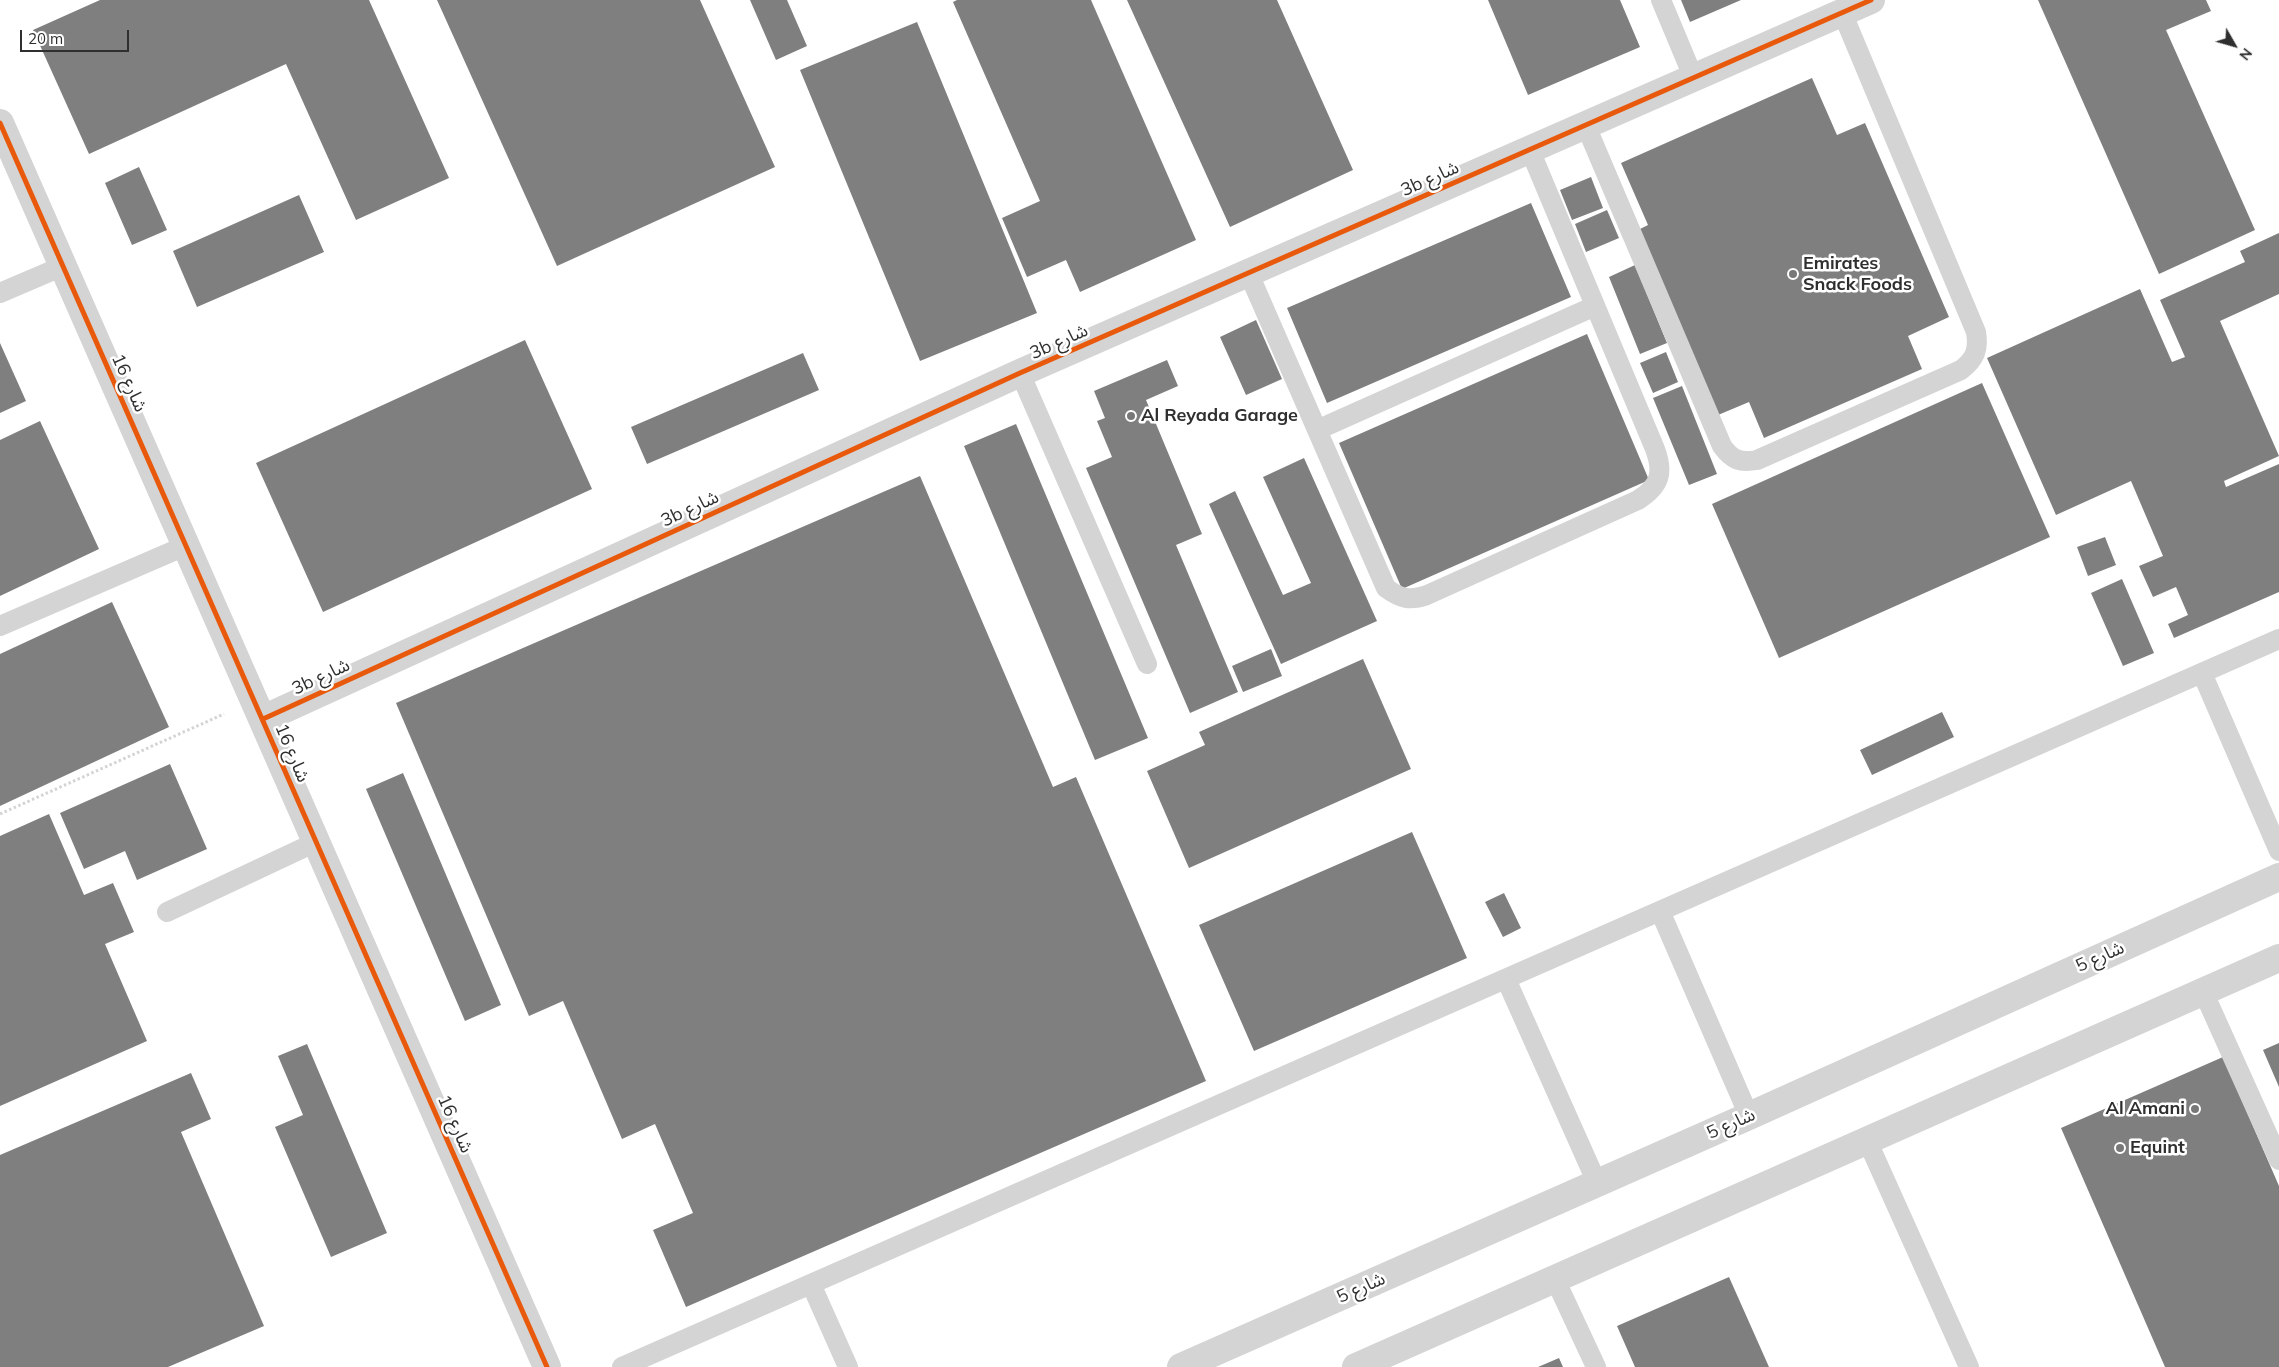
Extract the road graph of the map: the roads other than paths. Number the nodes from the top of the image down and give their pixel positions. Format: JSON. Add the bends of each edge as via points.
{"nodes":[{"id":1,"x":1661,"y":0,"type":"edge"},
{"id":2,"x":1871,"y":0,"type":"edge"},
{"id":3,"x":1842,"y":12,"type":"junction"},
{"id":4,"x":1694,"y":79,"type":"junction"},
{"id":5,"x":0,"y":123,"type":"edge"},
{"id":6,"x":1586,"y":126,"type":"junction"},
{"id":7,"x":1530,"y":150,"type":"junction"},
{"id":8,"x":63,"y":266,"type":"junction"},
{"id":9,"x":1249,"y":274,"type":"junction"},
{"id":10,"x":0,"y":293,"type":"edge"},
{"id":11,"x":1595,"y":306,"type":"junction"},
{"id":12,"x":1020,"y":373,"type":"junction"},
{"id":13,"x":1317,"y":430,"type":"junction"},
{"id":14,"x":185,"y":546,"type":"junction"},
{"id":15,"x":0,"y":626,"type":"edge"},
{"id":16,"x":2279,"y":639,"type":"edge"},
{"id":17,"x":1147,"y":664,"type":"dead end"},
{"id":18,"x":2202,"y":674,"type":"junction"},
{"id":19,"x":258,"y":710,"type":"junction"},
{"id":20,"x":316,"y":842,"type":"junction"},
{"id":21,"x":2279,"y":851,"type":"edge"},
{"id":22,"x":2279,"y":877,"type":"edge"},
{"id":23,"x":1660,"y":911,"type":"junction"},
{"id":24,"x":167,"y":912,"type":"dead end"},
{"id":25,"x":2279,"y":958,"type":"edge"},
{"id":26,"x":1506,"y":979,"type":"junction"},
{"id":27,"x":2203,"y":991,"type":"junction"},
{"id":28,"x":1749,"y":1116,"type":"junction"},
{"id":29,"x":1867,"y":1140,"type":"junction"},
{"id":30,"x":2279,"y":1160,"type":"edge"},
{"id":31,"x":1597,"y":1184,"type":"junction"},
{"id":32,"x":1556,"y":1279,"type":"junction"},
{"id":33,"x":811,"y":1284,"type":"junction"},
{"id":34,"x":547,"y":1367,"type":"edge"},
{"id":35,"x":622,"y":1367,"type":"edge"},
{"id":36,"x":848,"y":1367,"type":"edge"},
{"id":37,"x":1181,"y":1367,"type":"edge"},
{"id":38,"x":1356,"y":1367,"type":"edge"},
{"id":39,"x":1596,"y":1367,"type":"edge"},
{"id":40,"x":1968,"y":1367,"type":"edge"}],
"edges":[{"from":1,"to":4,"type":"lane"},
{"from":2,"to":3,"type":"street","name":"3b شارع"},
{"from":3,"to":4,"type":"street","name":"3b شارع"},
{"from":3,"to":6,"type":"lane","via":[[1976,332],[1978,346],[1973,361],[1961,370],[1758,460],[1744,462],[1730,458],[1722,446]]},
{"from":4,"to":6,"type":"street","name":"3b شارع"},
{"from":5,"to":8,"type":"street","name":"شارع 16"},
{"from":6,"to":7,"type":"street","name":"3b شارع"},
{"from":7,"to":9,"type":"street","name":"3b شارع"},
{"from":7,"to":11,"type":"lane"},
{"from":8,"to":10,"type":"lane"},
{"from":8,"to":14,"type":"street","name":"شارع 16"},
{"from":9,"to":12,"type":"street","name":"3b شارع"},
{"from":9,"to":13,"type":"lane"},
{"from":11,"to":13,"type":"lane"},
{"from":11,"to":13,"type":"lane","via":[[1661,464],[1659,478],[1651,492],[1427,596],[1413,600],[1398,598],[1386,588]]},
{"from":12,"to":17,"type":"lane"},
{"from":12,"to":19,"type":"street","name":"3b شارع"},
{"from":14,"to":15,"type":"lane"},
{"from":14,"to":19,"type":"street","name":"شارع 16"},
{"from":16,"to":18,"type":"lane"},
{"from":18,"to":21,"type":"lane"},
{"from":18,"to":23,"type":"lane"},
{"from":19,"to":20,"type":"street","name":"شارع 16"},
{"from":20,"to":24,"type":"lane"},
{"from":20,"to":34,"type":"street","name":"شارع 16"},
{"from":22,"to":28,"type":"street","name":"شارع 5"},
{"from":23,"to":26,"type":"lane"},
{"from":23,"to":28,"type":"lane"},
{"from":25,"to":27,"type":"street"},
{"from":26,"to":31,"type":"lane"},
{"from":26,"to":33,"type":"lane"},
{"from":27,"to":29,"type":"street"},
{"from":27,"to":30,"type":"lane"},
{"from":28,"to":31,"type":"street","name":"شارع 5"},
{"from":29,"to":32,"type":"street"},
{"from":29,"to":40,"type":"lane"},
{"from":31,"to":37,"type":"street","name":"شارع 5"},
{"from":32,"to":38,"type":"street"},
{"from":32,"to":39,"type":"lane"},
{"from":33,"to":35,"type":"lane"},
{"from":33,"to":36,"type":"lane"}]}
